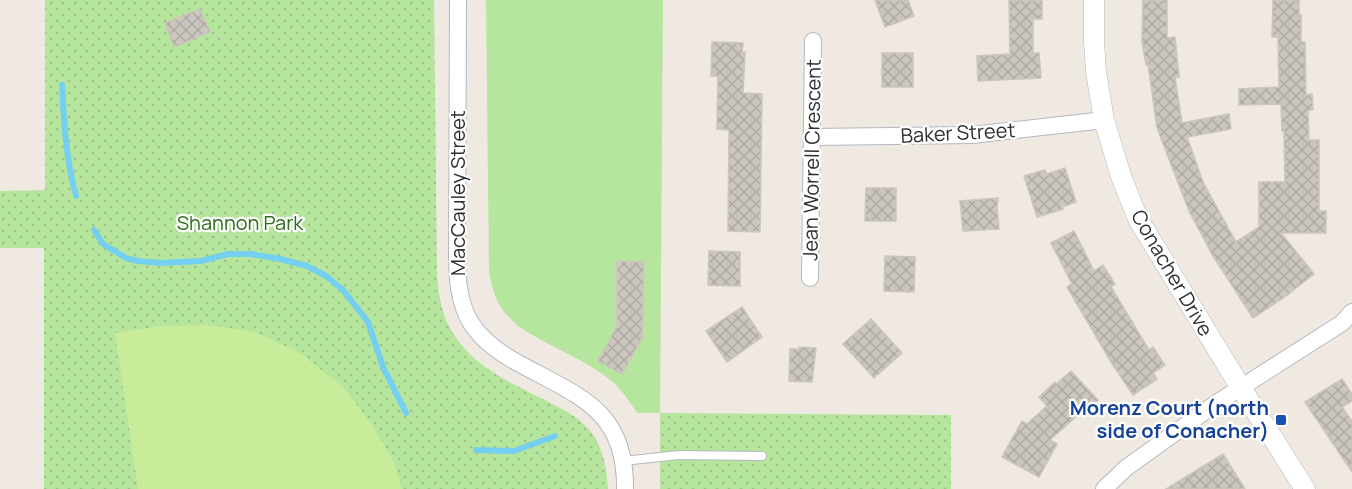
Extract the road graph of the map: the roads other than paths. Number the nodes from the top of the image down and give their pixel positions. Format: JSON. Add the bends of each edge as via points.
{"nodes":[{"id":1,"x":459,"y":0,"type":"edge"},
{"id":2,"x":1094,"y":0,"type":"edge"},
{"id":3,"x":813,"y":41,"type":"dead end"},
{"id":4,"x":1104,"y":120,"type":"junction"},
{"id":5,"x":812,"y":137,"type":"junction"},
{"id":6,"x":810,"y":278,"type":"dead end"},
{"id":7,"x":1352,"y":312,"type":"edge"},
{"id":8,"x":1240,"y":388,"type":"junction"},
{"id":9,"x":762,"y":456,"type":"dead end"},
{"id":10,"x":623,"y":461,"type":"junction"},
{"id":11,"x":625,"y":489,"type":"edge"},
{"id":12,"x":1104,"y":489,"type":"edge"},
{"id":13,"x":1305,"y":489,"type":"edge"}],
"edges":[{"from":1,"to":10,"type":"street","name":"MacCauley Street","via":[[457,262],[464,306],[480,336],[492,347],[594,407],[610,426]]},
{"from":2,"to":4,"type":"street","name":"Conacher Drive","via":[[1096,72]]},
{"from":3,"to":5,"type":"street","name":"Jean Worrell Crescent"},
{"from":4,"to":5,"type":"street","name":"Baker Street","via":[[952,136]]},
{"from":4,"to":8,"type":"street","name":"Conacher Drive","via":[[1120,176],[1138,219]]},
{"from":5,"to":6,"type":"street","name":"Jean Worrell Crescent"},
{"from":7,"to":8,"type":"street","via":[[1342,323]]},
{"from":8,"to":12,"type":"street","via":[[1126,468]]},
{"from":8,"to":13,"type":"street","name":"Conacher Drive"},
{"from":9,"to":10,"type":"lane","via":[[679,455]]},
{"from":10,"to":11,"type":"street","name":"MacCauley Street"}]}
